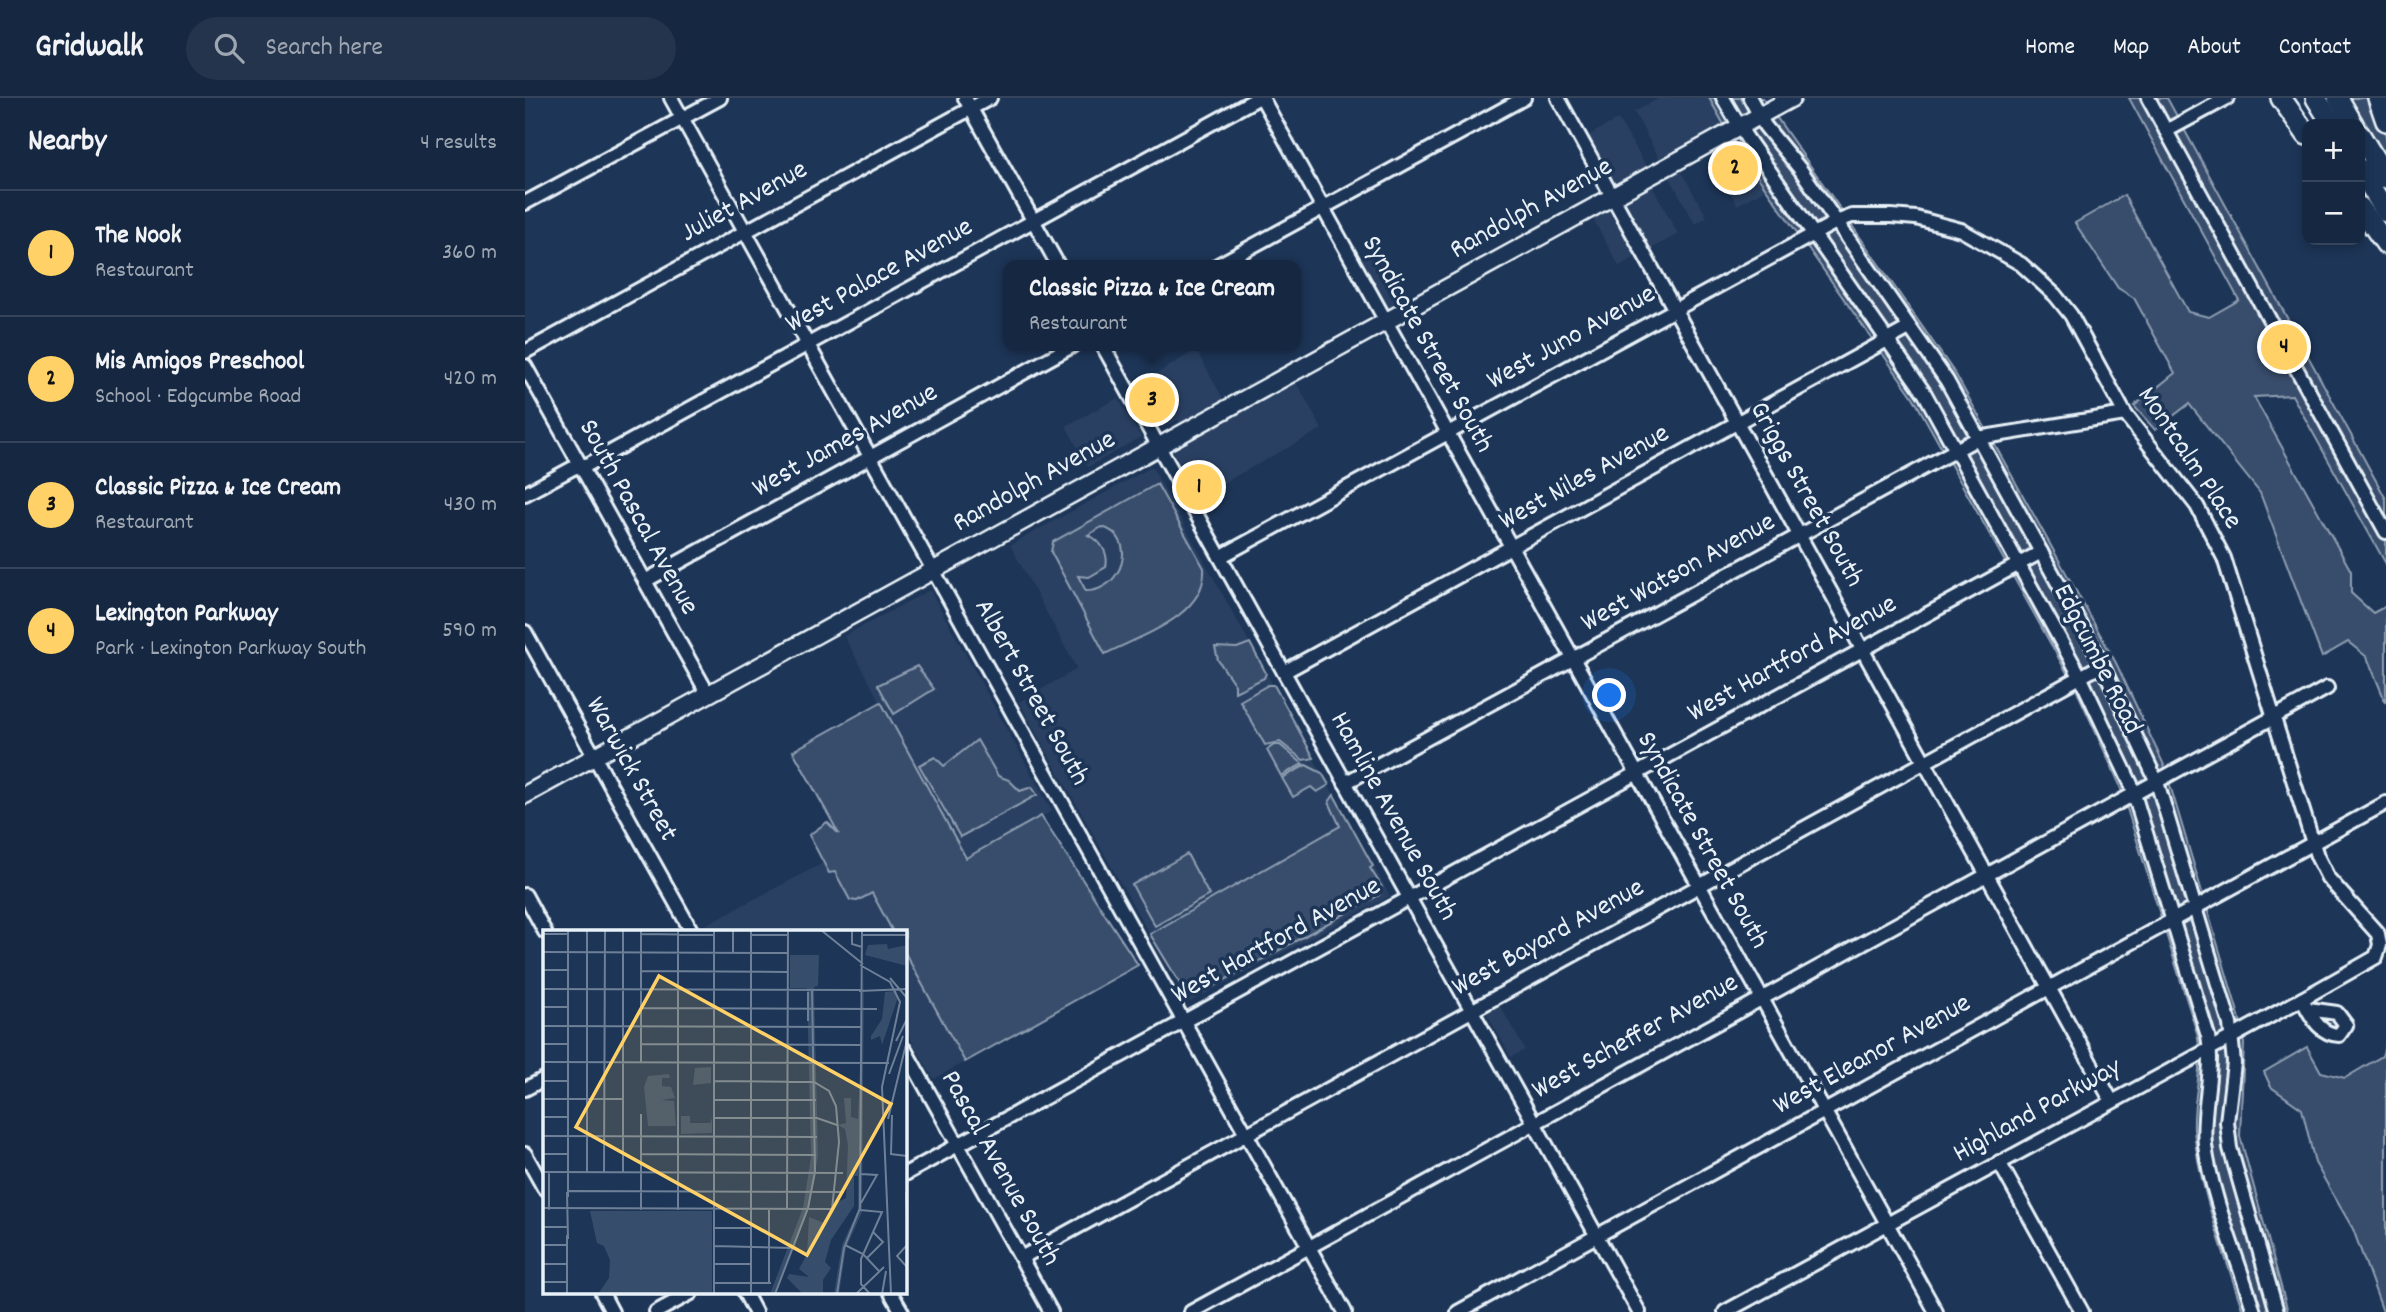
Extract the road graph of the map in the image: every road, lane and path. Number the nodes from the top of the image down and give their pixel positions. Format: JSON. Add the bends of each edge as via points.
{"nodes":[{"id":1,"x":671,"y":98,"type":"edge"},
{"id":2,"x":720,"y":98,"type":"edge"},
{"id":3,"x":990,"y":98,"type":"edge"},
{"id":4,"x":1260,"y":98,"type":"edge"},
{"id":5,"x":1524,"y":98,"type":"edge"},
{"id":6,"x":1558,"y":98,"type":"edge"},
{"id":7,"x":1723,"y":98,"type":"edge"},
{"id":8,"x":1750,"y":98,"type":"edge"},
{"id":9,"x":1792,"y":98,"type":"edge"},
{"id":10,"x":2148,"y":98,"type":"edge"},
{"id":11,"x":2227,"y":98,"type":"edge"},
{"id":12,"x":2281,"y":98,"type":"edge"},
{"id":13,"x":2316,"y":98,"type":"edge"},
{"id":14,"x":2338,"y":98,"type":"edge"},
{"id":15,"x":2378,"y":98,"type":"edge"},
{"id":16,"x":968,"y":103,"type":"edge"},
{"id":17,"x":1760,"y":115,"type":"junction"},
{"id":18,"x":683,"y":119,"type":"junction"},
{"id":19,"x":2329,"y":119,"type":"edge"},
{"id":20,"x":2350,"y":119,"type":"edge"},
{"id":21,"x":2386,"y":121,"type":"edge"},
{"id":22,"x":1740,"y":127,"type":"junction"},
{"id":23,"x":2302,"y":128,"type":"edge"},
{"id":24,"x":2167,"y":131,"type":"junction"},
{"id":25,"x":2365,"y":143,"type":"edge"},
{"id":26,"x":2365,"y":177,"type":"edge"},
{"id":27,"x":2386,"y":178,"type":"edge"},
{"id":28,"x":1612,"y":196,"type":"junction"},
{"id":29,"x":525,"y":203,"type":"edge"},
{"id":30,"x":1323,"y":208,"type":"junction"},
{"id":31,"x":2386,"y":212,"type":"edge"},
{"id":32,"x":2365,"y":214,"type":"edge"},
{"id":33,"x":1033,"y":221,"type":"junction"},
{"id":34,"x":1836,"y":222,"type":"junction"},
{"id":35,"x":745,"y":231,"type":"junction"},
{"id":36,"x":1814,"y":235,"type":"junction"},
{"id":37,"x":2386,"y":244,"type":"edge"},
{"id":38,"x":1055,"y":260,"type":"edge"},
{"id":39,"x":1227,"y":260,"type":"edge"},
{"id":40,"x":1675,"y":310,"type":"junction"},
{"id":41,"x":1385,"y":321,"type":"junction"},
{"id":42,"x":1909,"y":328,"type":"junction"},
{"id":43,"x":1888,"y":340,"type":"junction"},
{"id":44,"x":808,"y":344,"type":"junction"},
{"id":45,"x":1063,"y":351,"type":"edge"},
{"id":46,"x":1106,"y":351,"type":"edge"},
{"id":47,"x":525,"y":352,"type":"edge"},
{"id":48,"x":525,"y":366,"type":"edge"},
{"id":49,"x":2125,"y":414,"type":"junction"},
{"id":50,"x":1738,"y":423,"type":"junction"},
{"id":51,"x":1448,"y":435,"type":"junction"},
{"id":52,"x":1979,"y":438,"type":"junction"},
{"id":53,"x":1158,"y":445,"type":"junction"},
{"id":54,"x":1956,"y":450,"type":"junction"},
{"id":55,"x":870,"y":457,"type":"junction"},
{"id":56,"x":580,"y":466,"type":"junction"},
{"id":57,"x":525,"y":494,"type":"edge"},
{"id":58,"x":2386,"y":532,"type":"edge"},
{"id":59,"x":1800,"y":536,"type":"junction"},
{"id":60,"x":1511,"y":548,"type":"junction"},
{"id":61,"x":2041,"y":552,"type":"junction"},
{"id":62,"x":1220,"y":557,"type":"junction"},
{"id":63,"x":2019,"y":564,"type":"junction"},
{"id":64,"x":933,"y":570,"type":"junction"},
{"id":65,"x":645,"y":581,"type":"junction"},
{"id":66,"x":525,"y":632,"type":"edge"},
{"id":67,"x":1863,"y":650,"type":"junction"},
{"id":68,"x":1573,"y":660,"type":"junction"},
{"id":69,"x":2102,"y":665,"type":"junction"},
{"id":70,"x":1284,"y":672,"type":"junction"},
{"id":71,"x":2080,"y":676,"type":"junction"},
{"id":72,"x":2327,"y":688,"type":"dead end"},
{"id":73,"x":708,"y":694,"type":"junction"},
{"id":74,"x":2274,"y":718,"type":"junction"},
{"id":75,"x":594,"y":757,"type":"junction"},
{"id":76,"x":1924,"y":761,"type":"junction"},
{"id":77,"x":1636,"y":774,"type":"junction"},
{"id":78,"x":2157,"y":782,"type":"junction"},
{"id":79,"x":1345,"y":783,"type":"junction"},
{"id":80,"x":2134,"y":794,"type":"junction"},
{"id":81,"x":525,"y":795,"type":"edge"},
{"id":82,"x":2386,"y":803,"type":"edge"},
{"id":83,"x":2313,"y":844,"type":"junction"},
{"id":84,"x":1987,"y":874,"type":"junction"},
{"id":85,"x":1698,"y":886,"type":"junction"},
{"id":86,"x":525,"y":895,"type":"edge"},
{"id":87,"x":1409,"y":898,"type":"junction"},
{"id":88,"x":2193,"y":908,"type":"junction"},
{"id":89,"x":2173,"y":922,"type":"junction"},
{"id":90,"x":544,"y":930,"type":"edge"},
{"id":91,"x":691,"y":930,"type":"edge"},
{"id":92,"x":2376,"y":957,"type":"joint"},
{"id":93,"x":2049,"y":988,"type":"junction"},
{"id":94,"x":1761,"y":999,"type":"junction"},
{"id":95,"x":1471,"y":1010,"type":"junction"},
{"id":96,"x":1184,"y":1021,"type":"junction"},
{"id":97,"x":2231,"y":1035,"type":"junction"},
{"id":98,"x":2210,"y":1047,"type":"junction"},
{"id":99,"x":907,"y":1054,"type":"edge"},
{"id":100,"x":543,"y":1080,"type":"edge"},
{"id":101,"x":525,"y":1089,"type":"edge"},
{"id":102,"x":2111,"y":1100,"type":"junction"},
{"id":103,"x":1823,"y":1111,"type":"junction"},
{"id":104,"x":1533,"y":1122,"type":"junction"},
{"id":105,"x":1247,"y":1134,"type":"junction"},
{"id":106,"x":958,"y":1145,"type":"junction"},
{"id":107,"x":525,"y":1154,"type":"edge"},
{"id":108,"x":1999,"y":1162,"type":"junction"},
{"id":109,"x":907,"y":1173,"type":"edge"},
{"id":110,"x":543,"y":1186,"type":"edge"},
{"id":111,"x":1885,"y":1224,"type":"junction"},
{"id":112,"x":1595,"y":1236,"type":"junction"},
{"id":113,"x":1309,"y":1247,"type":"junction"},
{"id":114,"x":1021,"y":1258,"type":"junction"},
{"id":115,"x":603,"y":1294,"type":"edge"},
{"id":116,"x":689,"y":1294,"type":"edge"},
{"id":117,"x":745,"y":1294,"type":"edge"},
{"id":118,"x":892,"y":1294,"type":"edge"},
{"id":119,"x":613,"y":1312,"type":"edge"},
{"id":120,"x":656,"y":1312,"type":"edge"},
{"id":121,"x":755,"y":1312,"type":"edge"},
{"id":122,"x":902,"y":1312,"type":"edge"},
{"id":123,"x":1051,"y":1312,"type":"edge"},
{"id":124,"x":1191,"y":1312,"type":"edge"},
{"id":125,"x":1345,"y":1312,"type":"edge"},
{"id":126,"x":1458,"y":1312,"type":"edge"},
{"id":127,"x":1639,"y":1312,"type":"edge"},
{"id":128,"x":1725,"y":1312,"type":"edge"},
{"id":129,"x":1936,"y":1312,"type":"edge"},
{"id":130,"x":2082,"y":1312,"type":"edge"},
{"id":131,"x":2254,"y":1312,"type":"edge"},
{"id":132,"x":2277,"y":1312,"type":"edge"}],
"edges":[{"from":1,"to":18,"type":"street","name":"Albert Street South"},
{"from":2,"to":18,"type":"street"},
{"from":3,"to":16,"type":"street","name":"Juliet Avenue"},
{"from":4,"to":30,"type":"street","name":"Syndicate Street South"},
{"from":4,"to":33,"type":"street","name":"West Palace Avenue"},
{"from":5,"to":30,"type":"street"},
{"from":6,"to":28,"type":"street","name":"Griggs Street South"},
{"from":7,"to":22,"type":"street","name":"Edgcumbe Road"},
{"from":8,"to":17,"type":"street","name":"Edgcumbe Road"},
{"from":9,"to":17,"type":"main road","name":"Randolph Avenue"},
{"from":10,"to":24,"type":"street"},
{"from":11,"to":24,"type":"street"},
{"from":12,"to":23,"type":"highway"},
{"from":13,"to":19,"type":"highway"},
{"from":14,"to":20,"type":"highway"},
{"from":15,"to":21,"type":"highway"},
{"from":16,"to":33,"type":"street"},
{"from":16,"to":35,"type":"street","name":"Juliet Avenue"},
{"from":17,"to":22,"type":"main road","name":"Randolph Avenue"},
{"from":17,"to":34,"type":"street","name":"Edgcumbe Road"},
{"from":18,"to":29,"type":"street"},
{"from":18,"to":35,"type":"street","name":"Albert Street South"},
{"from":22,"to":28,"type":"main road","name":"Randolph Avenue"},
{"from":22,"to":36,"type":"street","name":"Edgcumbe Road"},
{"from":24,"to":58,"type":"street"},
{"from":25,"to":27,"type":"highway"},
{"from":26,"to":31,"type":"highway"},
{"from":28,"to":40,"type":"street","name":"Griggs Street South"},
{"from":28,"to":41,"type":"main road","name":"Randolph Avenue"},
{"from":30,"to":39,"type":"street"},
{"from":30,"to":41,"type":"street","name":"Syndicate Street South"},
{"from":32,"to":37,"type":"highway"},
{"from":33,"to":38,"type":"street"},
{"from":33,"to":44,"type":"street","name":"West Palace Avenue"},
{"from":34,"to":36,"type":"street","name":"West Juno Avenue"},
{"from":34,"to":42,"type":"street","name":"Edgcumbe Road"},
{"from":34,"to":49,"type":"street","name":"Montcalm Place","via":[[1852,216],[1916,218],[1961,230],[2001,249],[2040,280],[2071,315]]},
{"from":35,"to":44,"type":"street","name":"Albert Street South"},
{"from":35,"to":47,"type":"street","name":"Juliet Avenue"},
{"from":36,"to":40,"type":"street","name":"West Juno Avenue"},
{"from":36,"to":43,"type":"street","name":"Edgcumbe Road"},
{"from":40,"to":50,"type":"street","name":"Griggs Street South"},
{"from":40,"to":51,"type":"street","name":"West Juno Avenue"},
{"from":41,"to":51,"type":"street","name":"Syndicate Street South"},
{"from":41,"to":53,"type":"main road","name":"Randolph Avenue"},
{"from":42,"to":43,"type":"street","name":"West Niles Avenue"},
{"from":42,"to":52,"type":"street","name":"Edgcumbe Road","via":[[1947,381]]},
{"from":43,"to":50,"type":"street","name":"West Niles Avenue"},
{"from":43,"to":54,"type":"street","name":"Edgcumbe Road"},
{"from":44,"to":55,"type":"street","name":"Albert Street South"},
{"from":44,"to":56,"type":"street","name":"West Palace Avenue"},
{"from":45,"to":55,"type":"street","name":"West James Avenue"},
{"from":46,"to":53,"type":"street","name":"Hamline Avenue South"},
{"from":48,"to":56,"type":"street","name":"South Pascal Avenue"},
{"from":49,"to":52,"type":"street","name":"West Watson Avenue"},
{"from":49,"to":74,"type":"street","name":"Montcalm Place","via":[[2179,480],[2212,533],[2237,593]]},
{"from":50,"to":59,"type":"street","name":"Griggs Street South"},
{"from":50,"to":60,"type":"street","name":"West Niles Avenue"},
{"from":51,"to":60,"type":"street","name":"Syndicate Street South"},
{"from":51,"to":62,"type":"street","name":"West Juno Avenue"},
{"from":52,"to":54,"type":"street","name":"West Watson Avenue"},
{"from":52,"to":61,"type":"street","name":"Edgcumbe Road"},
{"from":53,"to":62,"type":"street","name":"Hamline Avenue South"},
{"from":53,"to":64,"type":"main road","name":"Randolph Avenue"},
{"from":54,"to":59,"type":"street","name":"West Watson Avenue"},
{"from":54,"to":63,"type":"street","name":"Edgcumbe Road"},
{"from":55,"to":64,"type":"street","name":"Albert Street South"},
{"from":55,"to":65,"type":"street","name":"West James Avenue"},
{"from":56,"to":57,"type":"street","name":"West Palace Avenue"},
{"from":56,"to":65,"type":"street","name":"South Pascal Avenue"},
{"from":59,"to":67,"type":"street","name":"Griggs Street South"},
{"from":59,"to":68,"type":"street","name":"West Watson Avenue"},
{"from":60,"to":68,"type":"street","name":"Syndicate Street South"},
{"from":60,"to":70,"type":"street","name":"West Niles Avenue"},
{"from":61,"to":63,"type":"street","name":"West Hartford Avenue"},
{"from":61,"to":69,"type":"street","name":"Edgcumbe Road"},
{"from":62,"to":70,"type":"street","name":"Hamline Avenue South"},
{"from":63,"to":67,"type":"street","name":"West Hartford Avenue"},
{"from":63,"to":71,"type":"street","name":"Edgcumbe Road"},
{"from":64,"to":73,"type":"main road","name":"Randolph Avenue"},
{"from":64,"to":96,"type":"street","name":"Albert Street South"},
{"from":65,"to":73,"type":"street","name":"South Pascal Avenue"},
{"from":66,"to":75,"type":"street","name":"Warwick Street"},
{"from":67,"to":76,"type":"street","name":"Griggs Street South"},
{"from":67,"to":77,"type":"street","name":"West Hartford Avenue"},
{"from":68,"to":77,"type":"street","name":"Syndicate Street South"},
{"from":68,"to":79,"type":"street","name":"West Watson Avenue"},
{"from":69,"to":71,"type":"street","name":"West Bayard Avenue"},
{"from":69,"to":78,"type":"street","name":"Edgcumbe Road"},
{"from":70,"to":79,"type":"street","name":"Hamline Avenue South"},
{"from":71,"to":76,"type":"street","name":"West Bayard Avenue"},
{"from":71,"to":80,"type":"street","name":"Edgcumbe Road"},
{"from":72,"to":74,"type":"street","name":"West Scheffer Avenue"},
{"from":73,"to":75,"type":"main road","name":"Randolph Avenue"},
{"from":74,"to":78,"type":"street","name":"West Scheffer Avenue"},
{"from":74,"to":83,"type":"street","name":"Montcalm Place"},
{"from":75,"to":81,"type":"main road","name":"Randolph Avenue"},
{"from":75,"to":91,"type":"street","name":"Warwick Street"},
{"from":76,"to":84,"type":"street","name":"Griggs Street South"},
{"from":76,"to":85,"type":"street","name":"West Bayard Avenue"},
{"from":77,"to":85,"type":"street","name":"Syndicate Street South"},
{"from":77,"to":87,"type":"street","name":"West Hartford Avenue"},
{"from":78,"to":80,"type":"street","name":"West Scheffer Avenue"},
{"from":78,"to":88,"type":"street","name":"Edgcumbe Road"},
{"from":79,"to":87,"type":"street","name":"Hamline Avenue South"},
{"from":80,"to":84,"type":"street","name":"West Scheffer Avenue"},
{"from":80,"to":89,"type":"street","name":"Edgcumbe Road"},
{"from":82,"to":83,"type":"street","name":"West Eleanor Avenue"},
{"from":83,"to":88,"type":"street","name":"West Eleanor Avenue"},
{"from":83,"to":92,"type":"street","name":"Montcalm Place","via":[[2329,878],[2378,934],[2381,945]]},
{"from":84,"to":93,"type":"street","name":"Griggs Street South"},
{"from":84,"to":94,"type":"street","name":"West Scheffer Avenue"},
{"from":85,"to":94,"type":"street","name":"Syndicate Street South"},
{"from":85,"to":95,"type":"street","name":"West Bayard Avenue"},
{"from":86,"to":90,"type":"street"},
{"from":87,"to":95,"type":"street","name":"Hamline Avenue South"},
{"from":87,"to":96,"type":"street","name":"West Hartford Avenue"},
{"from":88,"to":89,"type":"street","name":"West Eleanor Avenue"},
{"from":88,"to":97,"type":"street","name":"Edgcumbe Road"},
{"from":89,"to":93,"type":"street","name":"West Eleanor Avenue"},
{"from":89,"to":98,"type":"street","name":"Edgcumbe Road"},
{"from":92,"to":97,"type":"street","name":"Highland Parkway","via":[[2305,1004]]},
{"from":93,"to":102,"type":"street","name":"Griggs Street South"},
{"from":93,"to":103,"type":"street","name":"West Eleanor Avenue"},
{"from":94,"to":103,"type":"street","name":"Syndicate Street South"},
{"from":94,"to":104,"type":"street","name":"West Scheffer Avenue"},
{"from":95,"to":104,"type":"street","name":"Hamline Avenue South"},
{"from":95,"to":105,"type":"street","name":"West Bayard Avenue"},
{"from":96,"to":105,"type":"street","name":"Albert Street South"},
{"from":96,"to":106,"type":"street","name":"West Hartford Avenue"},
{"from":97,"to":98,"type":"street","name":"Highland Parkway"},
{"from":97,"to":132,"type":"street","name":"Edgcumbe Road","via":[[2229,1148]]},
{"from":98,"to":102,"type":"street","name":"Highland Parkway"},
{"from":98,"to":131,"type":"street","name":"Edgcumbe Road","via":[[2205,1148]]},
{"from":99,"to":106,"type":"street","name":"Pascal Avenue South"},
{"from":100,"to":101,"type":"street"},
{"from":102,"to":108,"type":"street","name":"Highland Parkway"},
{"from":103,"to":111,"type":"street","name":"Syndicate Street South"},
{"from":103,"to":112,"type":"street","name":"West Eleanor Avenue"},
{"from":104,"to":112,"type":"street","name":"Hamline Avenue South"},
{"from":104,"to":113,"type":"street","name":"West Scheffer Avenue"},
{"from":105,"to":113,"type":"street","name":"Albert Street South"},
{"from":105,"to":114,"type":"street","name":"West Bayard Avenue"},
{"from":106,"to":109,"type":"street","name":"West Hartford Avenue"},
{"from":106,"to":114,"type":"street","name":"Pascal Avenue South"},
{"from":107,"to":110,"type":"street"},
{"from":108,"to":111,"type":"street","name":"Highland Parkway"},
{"from":108,"to":130,"type":"street"},
{"from":111,"to":128,"type":"street","name":"Highland Parkway"},
{"from":111,"to":129,"type":"street","name":"Syndicate Street South"},
{"from":112,"to":126,"type":"street","name":"West Eleanor Avenue"},
{"from":112,"to":127,"type":"street","name":"Hamline Avenue South"},
{"from":113,"to":124,"type":"street","name":"West Scheffer Avenue"},
{"from":113,"to":125,"type":"street","name":"Albert Street South"},
{"from":114,"to":123,"type":"street","name":"Pascal Avenue South"},
{"from":115,"to":119,"type":"street"},
{"from":116,"to":120,"type":"street"},
{"from":117,"to":121,"type":"street"},
{"from":118,"to":122,"type":"street"}]}
